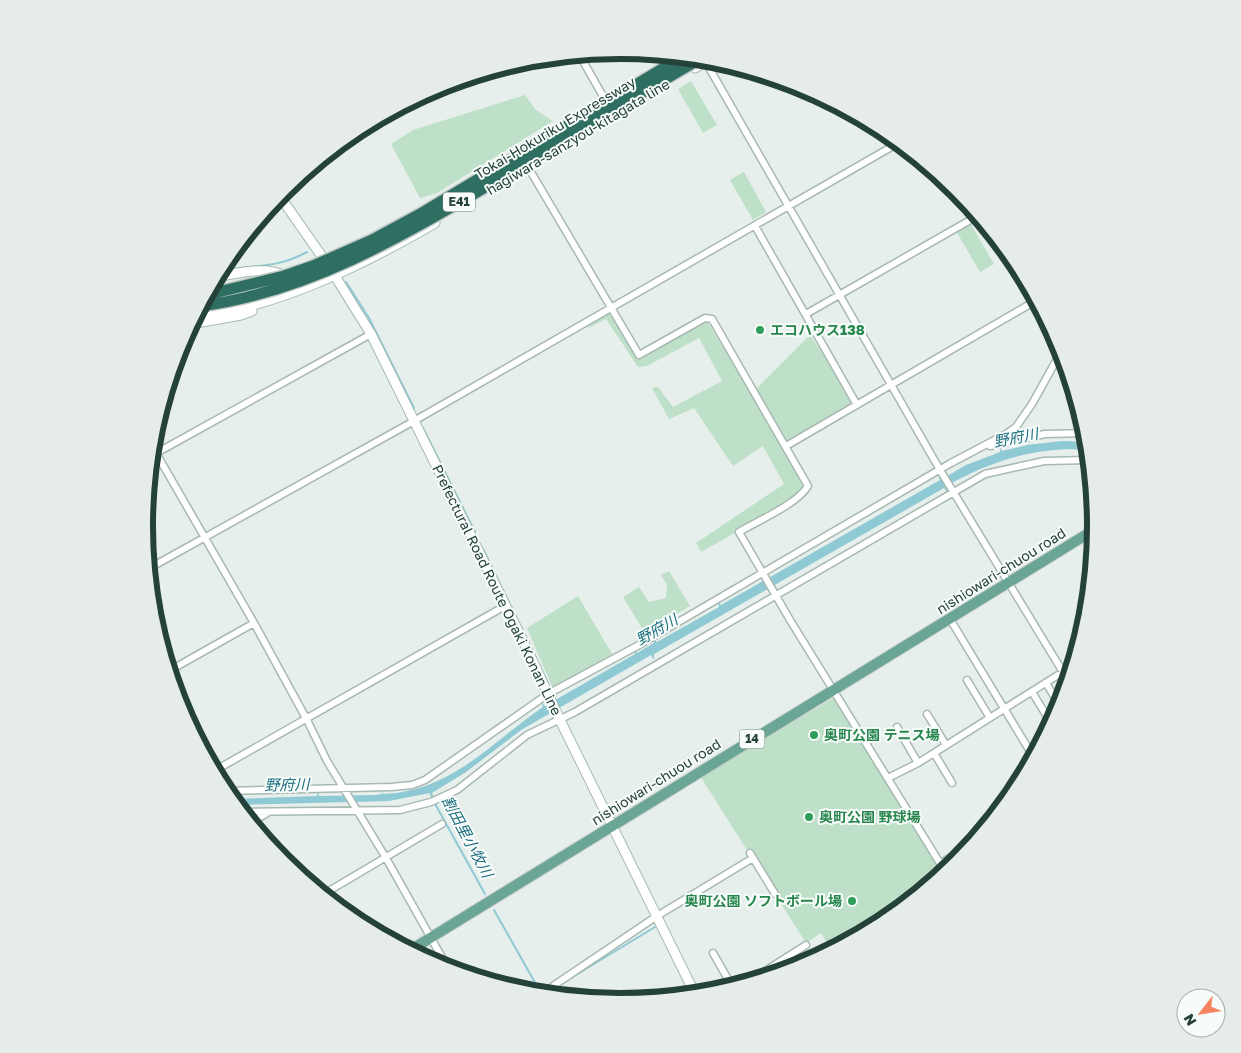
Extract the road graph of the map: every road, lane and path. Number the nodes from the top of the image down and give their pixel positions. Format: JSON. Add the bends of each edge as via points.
{"nodes":[{"id":1,"x":582,"y":61,"type":"edge"},
{"id":2,"x":667,"y":62,"type":"edge"},
{"id":3,"x":674,"y":62,"type":"edge"},
{"id":4,"x":695,"y":65,"type":"edge"},
{"id":5,"x":695,"y":65,"type":"edge"},
{"id":6,"x":710,"y":68,"type":"edge"},
{"id":7,"x":604,"y":98,"type":"junction"},
{"id":8,"x":892,"y":146,"type":"edge"},
{"id":9,"x":528,"y":167,"type":"junction"},
{"id":10,"x":284,"y":202,"type":"edge"},
{"id":11,"x":789,"y":206,"type":"junction"},
{"id":12,"x":973,"y":219,"type":"edge"},
{"id":13,"x":755,"y":226,"type":"junction"},
{"id":14,"x":332,"y":271,"type":"junction"},
{"id":15,"x":227,"y":275,"type":"edge"},
{"id":16,"x":300,"y":288,"type":"junction"},
{"id":17,"x":215,"y":293,"type":"edge"},
{"id":18,"x":840,"y":295,"type":"junction"},
{"id":19,"x":271,"y":299,"type":"junction"},
{"id":20,"x":1031,"y":303,"type":"edge"},
{"id":21,"x":611,"y":308,"type":"junction"},
{"id":22,"x":206,"y":310,"type":"edge"},
{"id":23,"x":205,"y":312,"type":"edge"},
{"id":24,"x":806,"y":314,"type":"junction"},
{"id":25,"x":200,"y":322,"type":"edge"},
{"id":26,"x":370,"y":334,"type":"junction"},
{"id":27,"x":1057,"y":358,"type":"edge"},
{"id":28,"x":892,"y":385,"type":"junction"},
{"id":29,"x":857,"y":405,"type":"junction"},
{"id":30,"x":414,"y":421,"type":"junction"},
{"id":31,"x":1079,"y":433,"type":"edge"},
{"id":32,"x":786,"y":446,"type":"junction"},
{"id":33,"x":977,"y":449,"type":"junction"},
{"id":34,"x":159,"y":451,"type":"edge"},
{"id":35,"x":158,"y":460,"type":"edge"},
{"id":36,"x":1083,"y":460,"type":"edge"},
{"id":37,"x":940,"y":470,"type":"junction"},
{"id":38,"x":954,"y":492,"type":"junction"},
{"id":39,"x":1088,"y":534,"type":"edge"},
{"id":40,"x":206,"y":537,"type":"junction"},
{"id":41,"x":155,"y":566,"type":"edge"},
{"id":42,"x":761,"y":573,"type":"junction"},
{"id":43,"x":1008,"y":584,"type":"junction"},
{"id":44,"x":775,"y":596,"type":"junction"},
{"id":45,"x":505,"y":606,"type":"junction"},
{"id":46,"x":950,"y":619,"type":"junction"},
{"id":47,"x":254,"y":624,"type":"junction"},
{"id":48,"x":175,"y":667,"type":"edge"},
{"id":49,"x":1064,"y":672,"type":"joint"},
{"id":50,"x":967,"y":680,"type":"dead end"},
{"id":51,"x":1046,"y":683,"type":"junction"},
{"id":52,"x":834,"y":689,"type":"junction"},
{"id":53,"x":1032,"y":692,"type":"junction"},
{"id":54,"x":548,"y":694,"type":"junction"},
{"id":55,"x":1056,"y":699,"type":"edge"},
{"id":56,"x":1005,"y":708,"type":"junction"},
{"id":57,"x":927,"y":714,"type":"dead end"},
{"id":58,"x":1048,"y":717,"type":"edge"},
{"id":59,"x":559,"y":718,"type":"junction"},
{"id":60,"x":990,"y":718,"type":"junction"},
{"id":61,"x":307,"y":720,"type":"junction"},
{"id":62,"x":896,"y":727,"type":"dead end"},
{"id":63,"x":946,"y":745,"type":"junction"},
{"id":64,"x":1030,"y":752,"type":"edge"},
{"id":65,"x":934,"y":753,"type":"junction"},
{"id":66,"x":918,"y":763,"type":"junction"},
{"id":67,"x":220,"y":768,"type":"edge"},
{"id":68,"x":888,"y":778,"type":"junction"},
{"id":69,"x":952,"y":783,"type":"dead end"},
{"id":70,"x":343,"y":787,"type":"junction"},
{"id":71,"x":235,"y":790,"type":"edge"},
{"id":72,"x":250,"y":812,"type":"edge"},
{"id":73,"x":270,"y":812,"type":"junction"},
{"id":74,"x":357,"y":812,"type":"junction"},
{"id":75,"x":256,"y":820,"type":"edge"},
{"id":76,"x":442,"y":824,"type":"dead end"},
{"id":77,"x":612,"y":825,"type":"junction"},
{"id":78,"x":386,"y":858,"type":"junction"},
{"id":79,"x":950,"y":858,"type":"edge"},
{"id":80,"x":940,"y":864,"type":"joint"},
{"id":81,"x":328,"y":891,"type":"edge"},
{"id":82,"x":775,"y":894,"type":"dead end"},
{"id":83,"x":657,"y":916,"type":"junction"},
{"id":84,"x":430,"y":938,"type":"junction"},
{"id":85,"x":806,"y":945,"type":"dead end"},
{"id":86,"x":416,"y":947,"type":"edge"},
{"id":87,"x":713,"y":953,"type":"dead end"},
{"id":88,"x":443,"y":960,"type":"edge"},
{"id":89,"x":766,"y":971,"type":"edge"},
{"id":90,"x":729,"y":981,"type":"edge"},
{"id":91,"x":552,"y":986,"type":"dead end"},
{"id":92,"x":692,"y":988,"type":"edge"}],
"edges":[{"from":1,"to":7,"type":"street"},
{"from":2,"to":7,"type":"main road","name":"hagiwara-sanzyou-kitagata line"},
{"from":3,"to":17,"type":"highway","name":"Tokai-Hokuriku Expressway","number":"E41","bridge":true,"via":[[372,240],[284,276]]},
{"from":4,"to":9,"type":"main road","name":"hagiwara-sanzyou-kitagata line"},
{"from":5,"to":22,"type":"highway","name":"Tokai-Hokuriku Expressway","number":"E41","bridge":true,"via":[[427,221],[355,259],[281,288]]},
{"from":6,"to":11,"type":"street"},
{"from":7,"to":14,"type":"main road","name":"hagiwara-sanzyou-kitagata line","via":[[356,244]]},
{"from":8,"to":11,"type":"street"},
{"from":9,"to":14,"type":"main road","name":"hagiwara-sanzyou-kitagata line","via":[[420,231]]},
{"from":9,"to":21,"type":"street"},
{"from":10,"to":14,"type":"main road","name":"Prefectural Road Route Ogaki Konan Line"},
{"from":11,"to":13,"type":"street"},
{"from":11,"to":18,"type":"street"},
{"from":12,"to":18,"type":"street"},
{"from":13,"to":21,"type":"street"},
{"from":13,"to":24,"type":"street"},
{"from":14,"to":16,"type":"main road","name":"hagiwara-sanzyou-kitagata line"},
{"from":14,"to":26,"type":"main road","name":"Prefectural Road Route Ogaki Konan Line"},
{"from":15,"to":16,"type":"main road","via":[[276,273]]},
{"from":16,"to":19,"type":"main road","name":"hagiwara-sanzyou-kitagata line"},
{"from":18,"to":24,"type":"street"},
{"from":18,"to":28,"type":"street"},
{"from":19,"to":23,"type":"main road","name":"hagiwara-sanzyou-kitagata line","via":[[244,308]]},
{"from":19,"to":25,"type":"main road","via":[[241,315]]},
{"from":20,"to":28,"type":"street"},
{"from":21,"to":30,"type":"street"},
{"from":21,"to":32,"type":"street","via":[[639,355],[705,318],[712,319]]},
{"from":24,"to":29,"type":"street"},
{"from":26,"to":30,"type":"main road","name":"Prefectural Road Route Ogaki Konan Line"},
{"from":26,"to":34,"type":"street"},
{"from":27,"to":33,"type":"street","via":[[1016,426]]},
{"from":28,"to":29,"type":"street"},
{"from":28,"to":37,"type":"street"},
{"from":29,"to":32,"type":"street"},
{"from":30,"to":40,"type":"street"},
{"from":30,"to":45,"type":"main road","name":"Prefectural Road Route Ogaki Konan Line"},
{"from":31,"to":33,"type":"street","via":[[1045,434]]},
{"from":32,"to":42,"type":"street","via":[[808,486],[803,494],[739,532]]},
{"from":33,"to":37,"type":"street"},
{"from":35,"to":40,"type":"street"},
{"from":36,"to":38,"type":"street","via":[[1044,461],[996,470]]},
{"from":37,"to":38,"type":"street"},
{"from":37,"to":42,"type":"street"},
{"from":38,"to":43,"type":"street"},
{"from":38,"to":44,"type":"street"},
{"from":39,"to":43,"type":"main road","name":"nishiowari-chuou road","number":"14"},
{"from":40,"to":41,"type":"street"},
{"from":40,"to":47,"type":"street"},
{"from":42,"to":44,"type":"street"},
{"from":42,"to":54,"type":"street"},
{"from":43,"to":46,"type":"main road","name":"nishiowari-chuou road","number":"14"},
{"from":43,"to":49,"type":"street"},
{"from":44,"to":52,"type":"street"},
{"from":44,"to":59,"type":"street"},
{"from":45,"to":54,"type":"main road","name":"Prefectural Road Route Ogaki Konan Line"},
{"from":45,"to":61,"type":"street"},
{"from":46,"to":52,"type":"main road","name":"nishiowari-chuou road","number":"14"},
{"from":46,"to":56,"type":"street"},
{"from":47,"to":48,"type":"street"},
{"from":47,"to":61,"type":"street"},
{"from":49,"to":51,"type":"street"},
{"from":50,"to":60,"type":"street"},
{"from":51,"to":53,"type":"street"},
{"from":51,"to":55,"type":"street"},
{"from":52,"to":68,"type":"street"},
{"from":52,"to":77,"type":"main road","name":"nishiowari-chuou road","number":"14"},
{"from":53,"to":56,"type":"street"},
{"from":53,"to":58,"type":"street"},
{"from":54,"to":59,"type":"main road","name":"Prefectural Road Route Ogaki Konan Line"},
{"from":54,"to":70,"type":"street","via":[[425,780],[400,787]]},
{"from":56,"to":60,"type":"street"},
{"from":56,"to":64,"type":"street"},
{"from":57,"to":63,"type":"street"},
{"from":59,"to":74,"type":"street","via":[[527,735],[457,790],[400,810]]},
{"from":59,"to":77,"type":"main road","name":"Prefectural Road Route Ogaki Konan Line"},
{"from":60,"to":63,"type":"street"},
{"from":61,"to":67,"type":"street"},
{"from":61,"to":70,"type":"street"},
{"from":62,"to":66,"type":"street"},
{"from":63,"to":65,"type":"street"},
{"from":65,"to":66,"type":"street"},
{"from":65,"to":69,"type":"street"},
{"from":66,"to":68,"type":"street"},
{"from":68,"to":80,"type":"street"},
{"from":70,"to":71,"type":"street"},
{"from":70,"to":74,"type":"street"},
{"from":72,"to":73,"type":"street"},
{"from":73,"to":74,"type":"street"},
{"from":73,"to":75,"type":"street"},
{"from":74,"to":78,"type":"street"},
{"from":76,"to":78,"type":"street"},
{"from":77,"to":83,"type":"main road","name":"Prefectural Road Route Ogaki Konan Line"},
{"from":77,"to":84,"type":"main road","name":"nishiowari-chuou road","number":"14"},
{"from":78,"to":81,"type":"street"},
{"from":78,"to":84,"type":"street"},
{"from":79,"to":80,"type":"street"},
{"from":82,"to":83,"type":"street","via":[[751,856]]},
{"from":83,"to":91,"type":"street"},
{"from":83,"to":92,"type":"main road","name":"Prefectural Road Route Ogaki Konan Line"},
{"from":84,"to":86,"type":"main road","name":"nishiowari-chuou road","number":"14"},
{"from":84,"to":88,"type":"street"},
{"from":85,"to":89,"type":"street"},
{"from":87,"to":90,"type":"street"}]}
